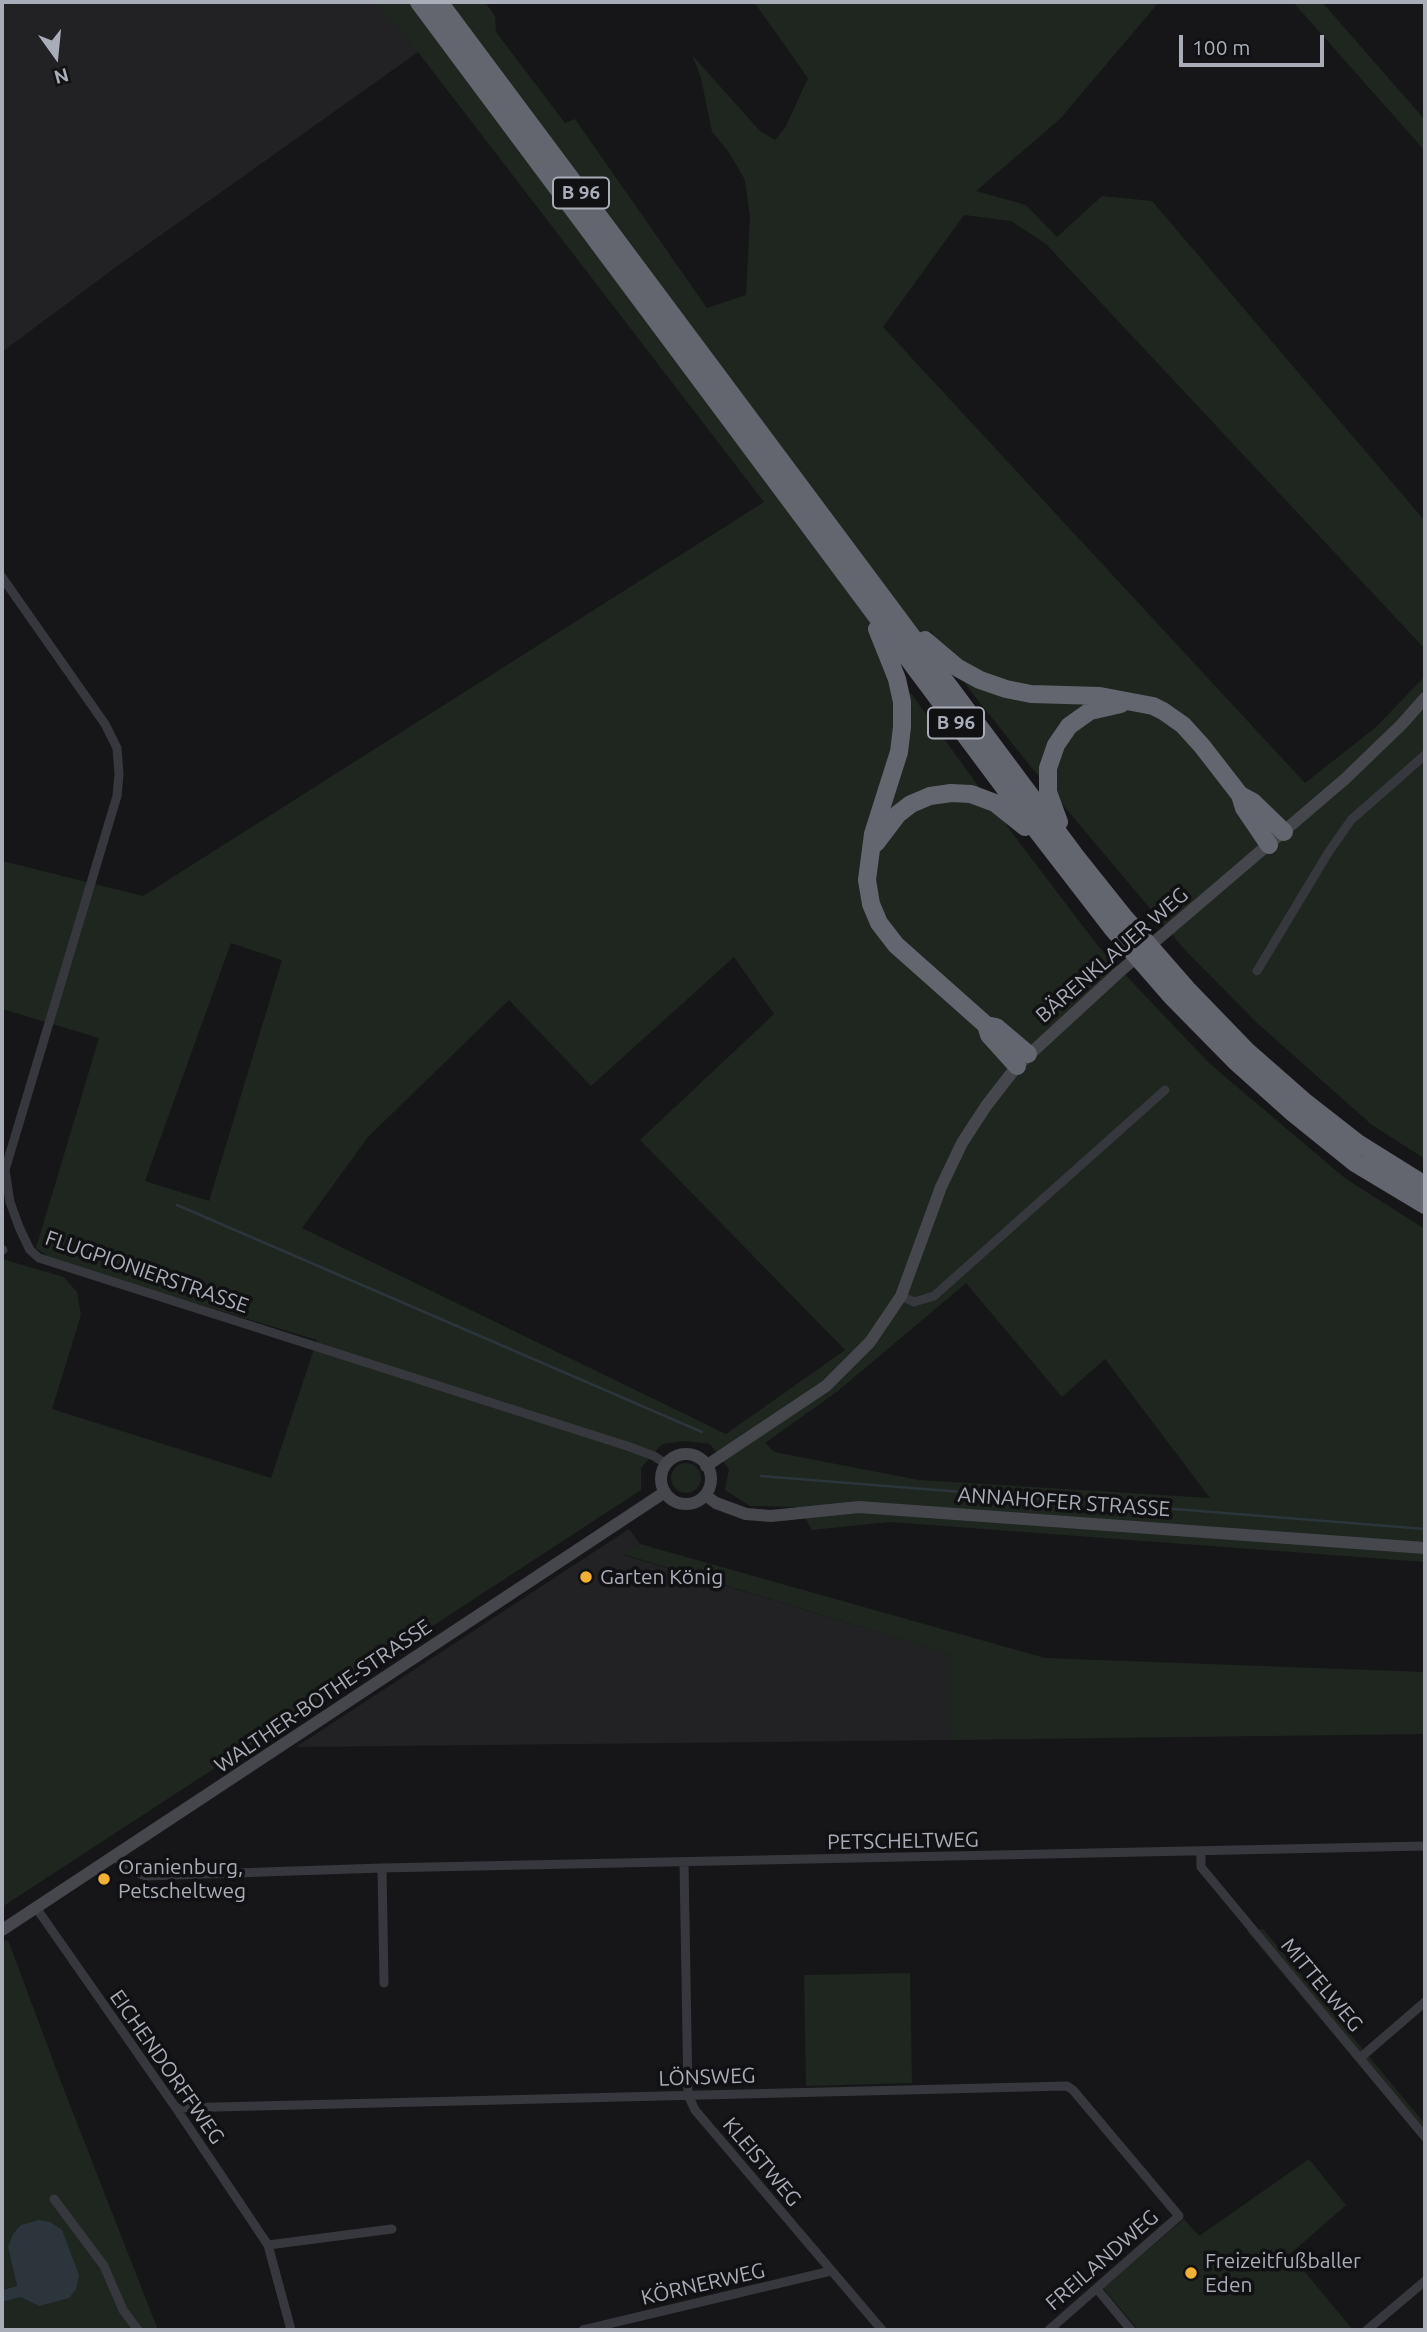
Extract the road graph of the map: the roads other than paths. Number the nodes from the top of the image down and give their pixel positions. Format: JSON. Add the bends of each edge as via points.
{"nodes":[{"id":1,"x":419,"y":2,"type":"edge"},
{"id":2,"x":439,"y":2,"type":"edge"},
{"id":3,"x":2,"y":576,"type":"edge"},
{"id":4,"x":862,"y":598,"type":"junction"},
{"id":5,"x":889,"y":606,"type":"junction"},
{"id":6,"x":1425,"y":698,"type":"edge"},
{"id":7,"x":1138,"y":703,"type":"junction"},
{"id":8,"x":1425,"y":755,"type":"edge"},
{"id":9,"x":1240,"y":795,"type":"junction"},
{"id":10,"x":1283,"y":832,"type":"junction"},
{"id":11,"x":1269,"y":845,"type":"junction"},
{"id":12,"x":1049,"y":848,"type":"junction"},
{"id":13,"x":870,"y":852,"type":"junction"},
{"id":14,"x":1074,"y":854,"type":"junction"},
{"id":15,"x":1257,"y":971,"type":"dead end"},
{"id":16,"x":1023,"y":1060,"type":"junction"},
{"id":17,"x":1165,"y":1090,"type":"dead end"},
{"id":18,"x":1425,"y":1185,"type":"edge"},
{"id":19,"x":1425,"y":1206,"type":"edge"},
{"id":20,"x":901,"y":1296,"type":"junction"},
{"id":21,"x":666,"y":1464,"type":"junction"},
{"id":22,"x":706,"y":1466,"type":"junction"},
{"id":23,"x":665,"y":1492,"type":"junction"},
{"id":24,"x":705,"y":1495,"type":"junction"},
{"id":25,"x":1425,"y":1548,"type":"edge"},
{"id":26,"x":1425,"y":1846,"type":"edge"},
{"id":27,"x":1202,"y":1852,"type":"junction"},
{"id":28,"x":115,"y":1856,"type":"junction"},
{"id":29,"x":684,"y":1863,"type":"junction"},
{"id":30,"x":382,"y":1868,"type":"junction"},
{"id":31,"x":37,"y":1909,"type":"junction"},
{"id":32,"x":2,"y":1930,"type":"edge"},
{"id":33,"x":384,"y":1983,"type":"dead end"},
{"id":34,"x":1425,"y":2002,"type":"edge"},
{"id":35,"x":1360,"y":2058,"type":"junction"},
{"id":36,"x":688,"y":2095,"type":"junction"},
{"id":37,"x":176,"y":2108,"type":"junction"},
{"id":38,"x":1425,"y":2137,"type":"edge"},
{"id":39,"x":54,"y":2199,"type":"dead end"},
{"id":40,"x":1179,"y":2216,"type":"joint"},
{"id":41,"x":392,"y":2229,"type":"dead end"},
{"id":42,"x":268,"y":2245,"type":"junction"},
{"id":43,"x":831,"y":2271,"type":"junction"},
{"id":44,"x":1425,"y":2281,"type":"edge"},
{"id":45,"x":1097,"y":2289,"type":"junction"},
{"id":46,"x":138,"y":2330,"type":"edge"},
{"id":47,"x":291,"y":2330,"type":"edge"},
{"id":48,"x":583,"y":2330,"type":"edge"},
{"id":49,"x":882,"y":2330,"type":"edge"},
{"id":50,"x":1049,"y":2330,"type":"edge"},
{"id":51,"x":1131,"y":2330,"type":"edge"},
{"id":52,"x":1367,"y":2330,"type":"edge"}],
"edges":[{"from":1,"to":4,"type":"highway","number":"B 96"},
{"from":2,"to":5,"type":"highway","number":"B 96"},
{"from":3,"to":21,"type":"street","name":"FLUGPIONIERSTRASSE","via":[[104,724],[117,748],[119,774],[117,796],[5,1170],[10,1202],[30,1250],[39,1258],[627,1446]]},
{"from":4,"to":12,"type":"highway","number":"B 96"},
{"from":4,"to":13,"type":"highway","via":[[889,656],[902,702],[899,751]]},
{"from":5,"to":7,"type":"highway","via":[[939,653],[979,680],[1031,694],[1100,696]]},
{"from":5,"to":14,"type":"highway","number":"B 96"},
{"from":6,"to":10,"type":"street","name":"BÄRENKLAUER WEG","via":[[1345,779]]},
{"from":7,"to":9,"type":"highway","via":[[1153,706],[1183,725]]},
{"from":7,"to":14,"type":"highway","via":[[1090,711],[1069,726],[1056,745],[1048,768],[1048,792]]},
{"from":8,"to":15,"type":"street","via":[[1351,820]]},
{"from":9,"to":10,"type":"highway"},
{"from":9,"to":11,"type":"highway"},
{"from":10,"to":11,"type":"street","name":"BÄRENKLAUER WEG"},
{"from":11,"to":16,"type":"street","name":"BÄRENKLAUER WEG"},
{"from":12,"to":13,"type":"highway","via":[[995,803],[951,793],[911,804],[882,832]]},
{"from":12,"to":19,"type":"highway","number":"B 96","via":[[1112,928],[1235,1061],[1355,1163]]},
{"from":13,"to":16,"type":"highway","via":[[867,880],[879,923],[896,945],[986,1025],[989,1035]]},
{"from":14,"to":18,"type":"highway","number":"B 96","via":[[1152,949],[1247,1051],[1359,1144]]},
{"from":16,"to":20,"type":"street","name":"BÄRENKLAUER WEG","via":[[962,1143],[941,1186]]},
{"from":17,"to":20,"type":"street","via":[[934,1296],[915,1302]]},
{"from":20,"to":22,"type":"street","name":"BÄRENKLAUER WEG","via":[[870,1342],[835,1378]]},
{"from":21,"to":22,"type":"street","via":[[686,1455],[697,1457]]},
{"from":21,"to":23,"type":"street","via":[[661,1477]]},
{"from":22,"to":24,"type":"street","via":[[710,1480]]},
{"from":23,"to":24,"type":"street","via":[[681,1504]]},
{"from":23,"to":28,"type":"street","name":"WALTHER-BOTHE-STRASSE"},
{"from":24,"to":25,"type":"street","name":"ANNAHOFER STRASSE","via":[[746,1514],[771,1516],[859,1507]]},
{"from":26,"to":27,"type":"street","name":"PETSCHELTWEG"},
{"from":27,"to":29,"type":"street","name":"PETSCHELTWEG"},
{"from":27,"to":35,"type":"street","name":"MITTELWEG","via":[[1201,1867]]},
{"from":28,"to":30,"type":"street","name":"PETSCHELTWEG","via":[[128,1870],[146,1876]]},
{"from":28,"to":31,"type":"street","name":"WALTHER-BOTHE-STRASSE"},
{"from":29,"to":30,"type":"street","name":"PETSCHELTWEG"},
{"from":29,"to":36,"type":"street"},
{"from":30,"to":33,"type":"street"},
{"from":31,"to":32,"type":"street","name":"WALTHER-BOTHE-STRASSE"},
{"from":31,"to":37,"type":"street","name":"EICHENDORFFWEG"},
{"from":34,"to":35,"type":"street"},
{"from":35,"to":38,"type":"street","name":"MITTELWEG"},
{"from":36,"to":37,"type":"street","name":"LÖNSWEG"},
{"from":36,"to":40,"type":"street","name":"LÖNSWEG","via":[[1067,2086]]},
{"from":36,"to":43,"type":"street","name":"KLEISTWEG","via":[[695,2110]]},
{"from":37,"to":42,"type":"street","name":"EICHENDORFFWEG"},
{"from":39,"to":46,"type":"street","via":[[104,2266],[123,2310]]},
{"from":40,"to":45,"type":"street","name":"FREILANDWEG"},
{"from":41,"to":42,"type":"street"},
{"from":42,"to":47,"type":"street","name":"EICHENDORFFWEG"},
{"from":43,"to":48,"type":"street","name":"KÖRNERWEG"},
{"from":43,"to":49,"type":"street","name":"KLEISTWEG"},
{"from":44,"to":52,"type":"street"},
{"from":45,"to":50,"type":"street","name":"FREILANDWEG"},
{"from":45,"to":51,"type":"street"}]}
